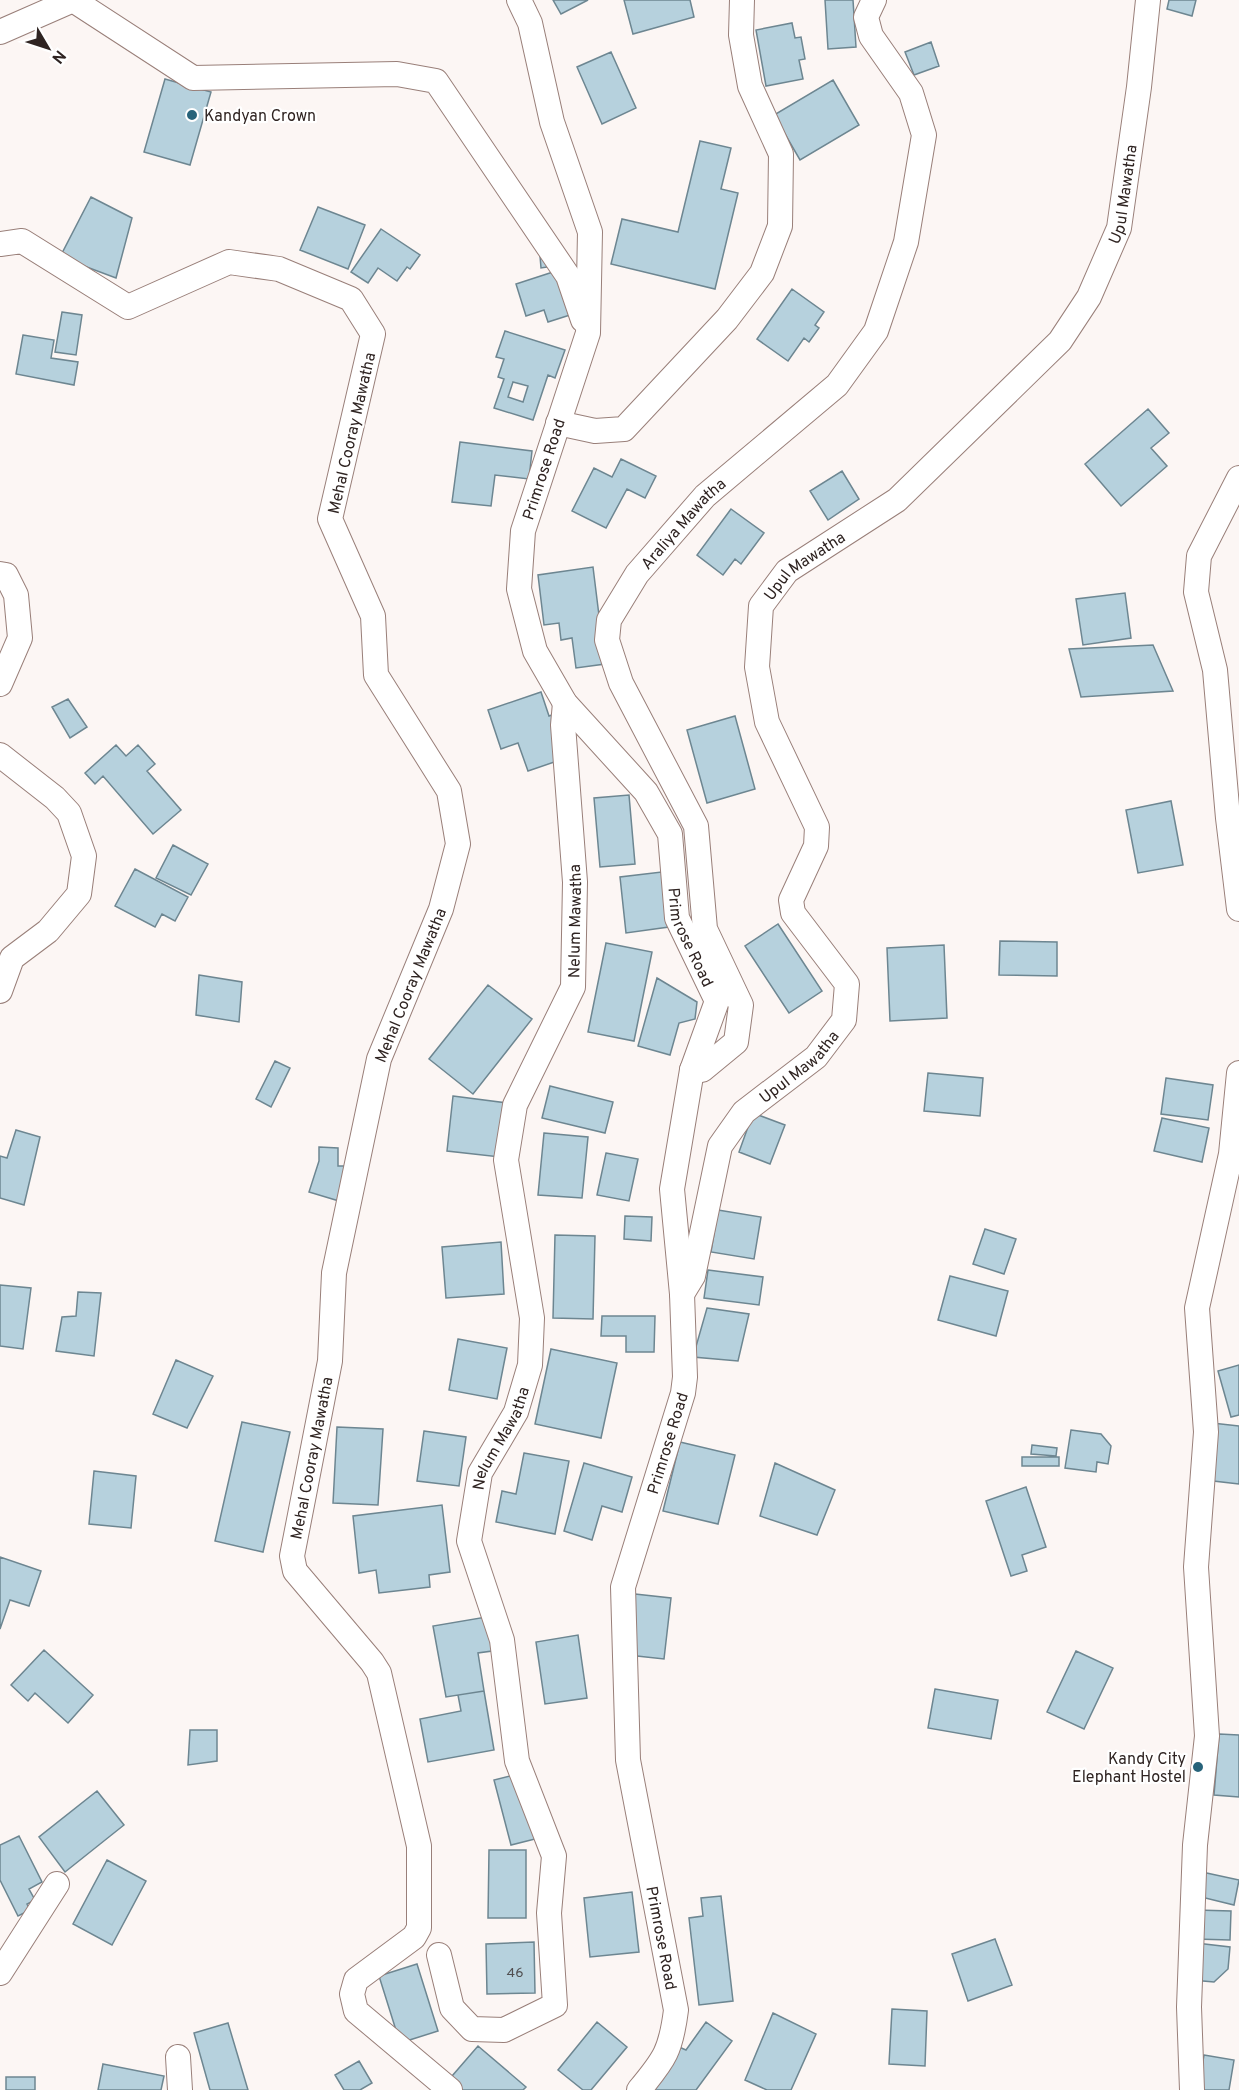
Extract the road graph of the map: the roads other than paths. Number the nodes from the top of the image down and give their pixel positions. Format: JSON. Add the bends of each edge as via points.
{"nodes":[{"id":1,"x":519,"y":0,"type":"edge"},
{"id":2,"x":742,"y":0,"type":"edge"},
{"id":3,"x":874,"y":0,"type":"edge"},
{"id":4,"x":1148,"y":0,"type":"edge"},
{"id":5,"x":0,"y":32,"type":"edge"},
{"id":6,"x":0,"y":244,"type":"edge"},
{"id":7,"x":588,"y":333,"type":"junction"},
{"id":8,"x":558,"y":423,"type":"junction"},
{"id":9,"x":1239,"y":478,"type":"edge"},
{"id":10,"x":0,"y":574,"type":"edge"},
{"id":11,"x":0,"y":684,"type":"edge"},
{"id":12,"x":566,"y":703,"type":"junction"},
{"id":13,"x":0,"y":755,"type":"edge"},
{"id":14,"x":1239,"y":909,"type":"edge"},
{"id":15,"x":0,"y":992,"type":"edge"},
{"id":16,"x":692,"y":1070,"type":"junction"},
{"id":17,"x":1239,"y":1073,"type":"edge"},
{"id":18,"x":682,"y":1294,"type":"junction"},
{"id":19,"x":57,"y":1884,"type":"dead end"},
{"id":20,"x":439,"y":1955,"type":"dead end"},
{"id":21,"x":0,"y":1972,"type":"edge"},
{"id":22,"x":178,"y":2057,"type":"dead end"},
{"id":23,"x":180,"y":2090,"type":"edge"},
{"id":24,"x":450,"y":2090,"type":"edge"},
{"id":25,"x":639,"y":2090,"type":"edge"},
{"id":26,"x":1192,"y":2090,"type":"edge"}],
"edges":[{"from":1,"to":7,"type":"street","name":"Primrose Road","via":[[530,24],[552,122],[590,232]]},
{"from":2,"to":8,"type":"street","via":[[741,35],[750,86],[781,154],[780,226],[762,273],[727,319],[624,429],[595,431]]},
{"from":3,"to":16,"type":"street","name":"Araliya Mawatha","via":[[867,17],[871,36],[911,93],[924,135],[906,242],[876,331],[837,385],[705,496],[637,574],[609,620],[607,640],[621,683],[696,826],[705,929],[741,1005],[736,1042],[702,1070]]},
{"from":4,"to":18,"type":"street","name":"Upul Mawatha","via":[[1119,228],[1089,297],[1060,341],[897,500],[787,571],[761,606],[757,667],[767,722],[817,827],[816,846],[791,900],[793,913],[847,984],[844,1020],[816,1057],[744,1112],[720,1146],[693,1276]]},
{"from":5,"to":7,"type":"street","via":[[73,0],[193,78],[397,74],[436,81],[568,276]]},
{"from":6,"to":24,"type":"street","name":"Mehal Cooray Mawatha","via":[[21,241],[128,307],[229,262],[279,269],[351,299],[373,334],[330,519],[373,616],[376,675],[449,790],[458,844],[441,909],[379,1059],[334,1273],[330,1361],[292,1556],[295,1571],[379,1673],[419,1846],[419,1928],[414,1937],[356,1980],[352,1994],[356,2010]]},
{"from":7,"to":8,"type":"street","name":"Primrose Road"},
{"from":8,"to":12,"type":"street","name":"Primrose Road","via":[[523,531],[519,589],[535,651]]},
{"from":9,"to":14,"type":"street","via":[[1199,556],[1196,592],[1215,670]]},
{"from":10,"to":11,"type":"street","via":[[6,575],[16,595],[20,638]]},
{"from":12,"to":16,"type":"street","name":"Primrose Road","via":[[646,792],[670,834],[676,918],[717,1001]]},
{"from":12,"to":20,"type":"street","name":"Nelum Mawatha","via":[[562,725],[574,882],[573,987],[515,1105],[506,1160],[532,1318],[530,1365],[516,1412],[480,1473],[469,1541],[502,1640],[517,1761],[554,1856],[549,1913],[555,2005],[504,2030],[472,2029],[452,2008]]},
{"from":13,"to":15,"type":"street","via":[[69,813],[84,856],[79,894],[48,931],[12,958]]},
{"from":16,"to":18,"type":"street","name":"Primrose Road","via":[[672,1189]]},
{"from":17,"to":26,"type":"street","via":[[1231,1154],[1197,1308],[1206,1432],[1196,1567],[1208,1736],[1195,1845],[1189,2007]]},
{"from":18,"to":25,"type":"street","name":"Primrose Road","via":[[683,1393],[622,1587],[628,1760],[675,2010],[672,2037],[662,2064]]},
{"from":19,"to":21,"type":"street"},
{"from":22,"to":23,"type":"street"}]}
